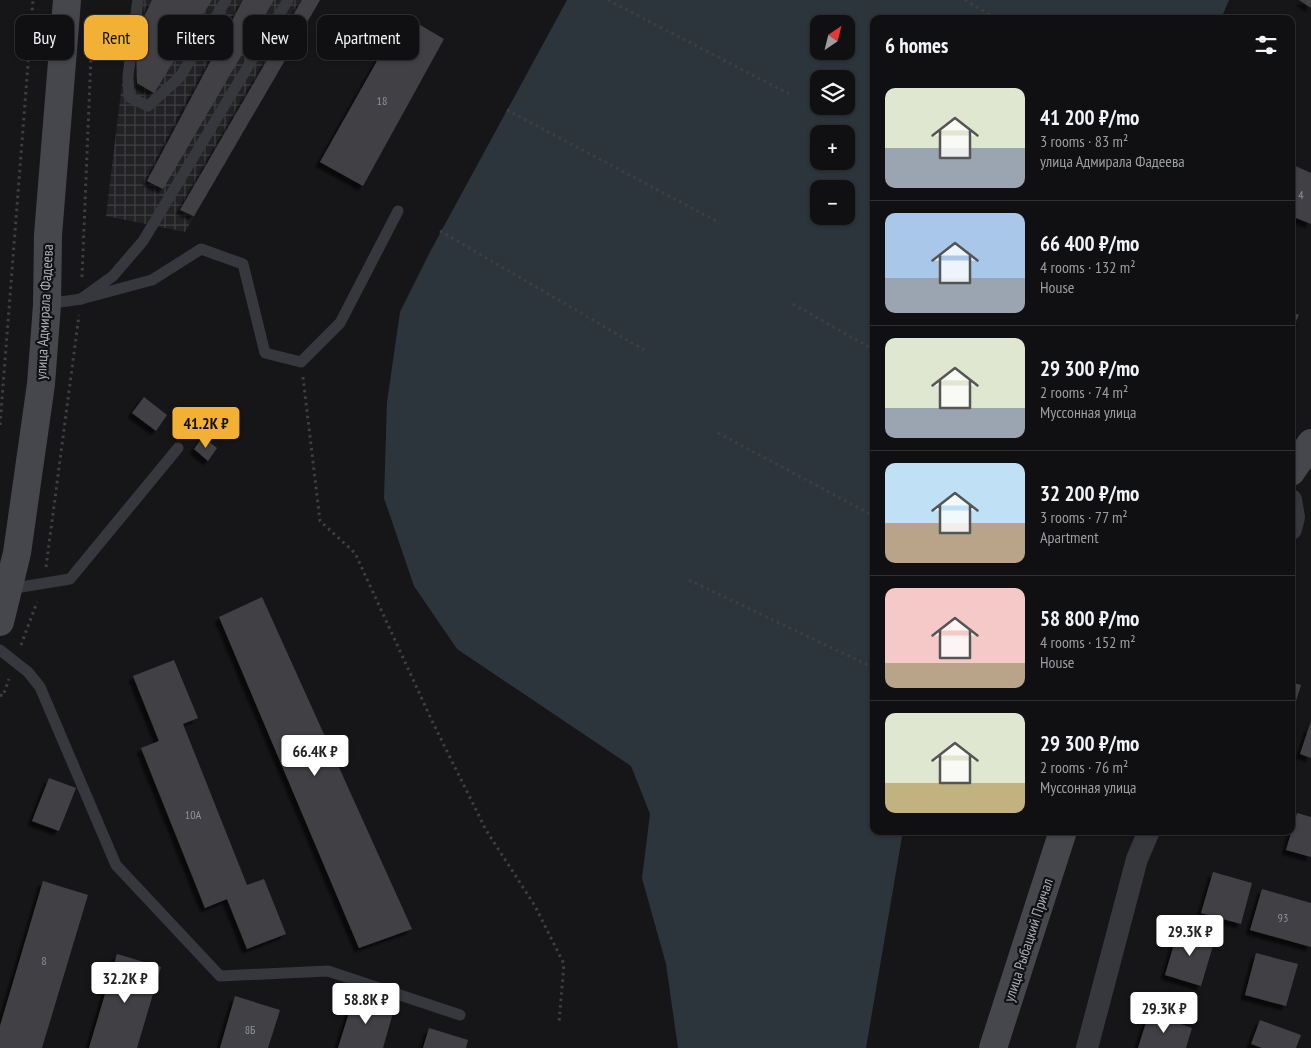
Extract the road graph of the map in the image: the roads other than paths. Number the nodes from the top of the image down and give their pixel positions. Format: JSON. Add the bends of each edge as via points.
{"nodes":[{"id":1,"x":68,"y":0,"type":"edge"},
{"id":2,"x":138,"y":0,"type":"edge"},
{"id":3,"x":226,"y":0,"type":"edge"},
{"id":4,"x":288,"y":0,"type":"edge"},
{"id":5,"x":398,"y":211,"type":"dead end"},
{"id":6,"x":81,"y":299,"type":"junction"},
{"id":7,"x":46,"y":304,"type":"junction"},
{"id":8,"x":1311,"y":443,"type":"edge"},
{"id":9,"x":178,"y":448,"type":"dead end"},
{"id":10,"x":1295,"y":466,"type":"edge"},
{"id":11,"x":9,"y":590,"type":"junction"},
{"id":12,"x":0,"y":622,"type":"edge"},
{"id":13,"x":0,"y":650,"type":"edge"},
{"id":14,"x":1061,"y":835,"type":"edge"},
{"id":15,"x":1147,"y":835,"type":"edge"},
{"id":16,"x":460,"y":1015,"type":"dead end"},
{"id":17,"x":993,"y":1048,"type":"edge"},
{"id":18,"x":1086,"y":1048,"type":"edge"}],
"edges":[{"from":1,"to":7,"type":"main road","name":"улица Адмирала Фадеева","via":[[48,235]]},
{"from":2,"to":3,"type":"lane","via":[[128,97],[148,106],[180,77]]},
{"from":4,"to":6,"type":"lane","via":[[143,241],[113,276]]},
{"from":5,"to":6,"type":"lane","via":[[340,323],[301,362],[265,353],[243,264],[201,250],[152,280]]},
{"from":6,"to":7,"type":"lane"},
{"from":7,"to":11,"type":"main road","name":"улица Адмирала Фадеева","via":[[41,384]]},
{"from":8,"to":10,"type":"main road"},
{"from":9,"to":11,"type":"lane","via":[[70,579]]},
{"from":11,"to":12,"type":"main road","name":"улица Адмирала Фадеева"},
{"from":13,"to":16,"type":"lane","via":[[28,672],[40,687],[116,865],[220,976],[328,971]]},
{"from":14,"to":17,"type":"main road","name":"улица Рыбацкий Причал"},
{"from":15,"to":18,"type":"street","via":[[1137,859]]}]}
